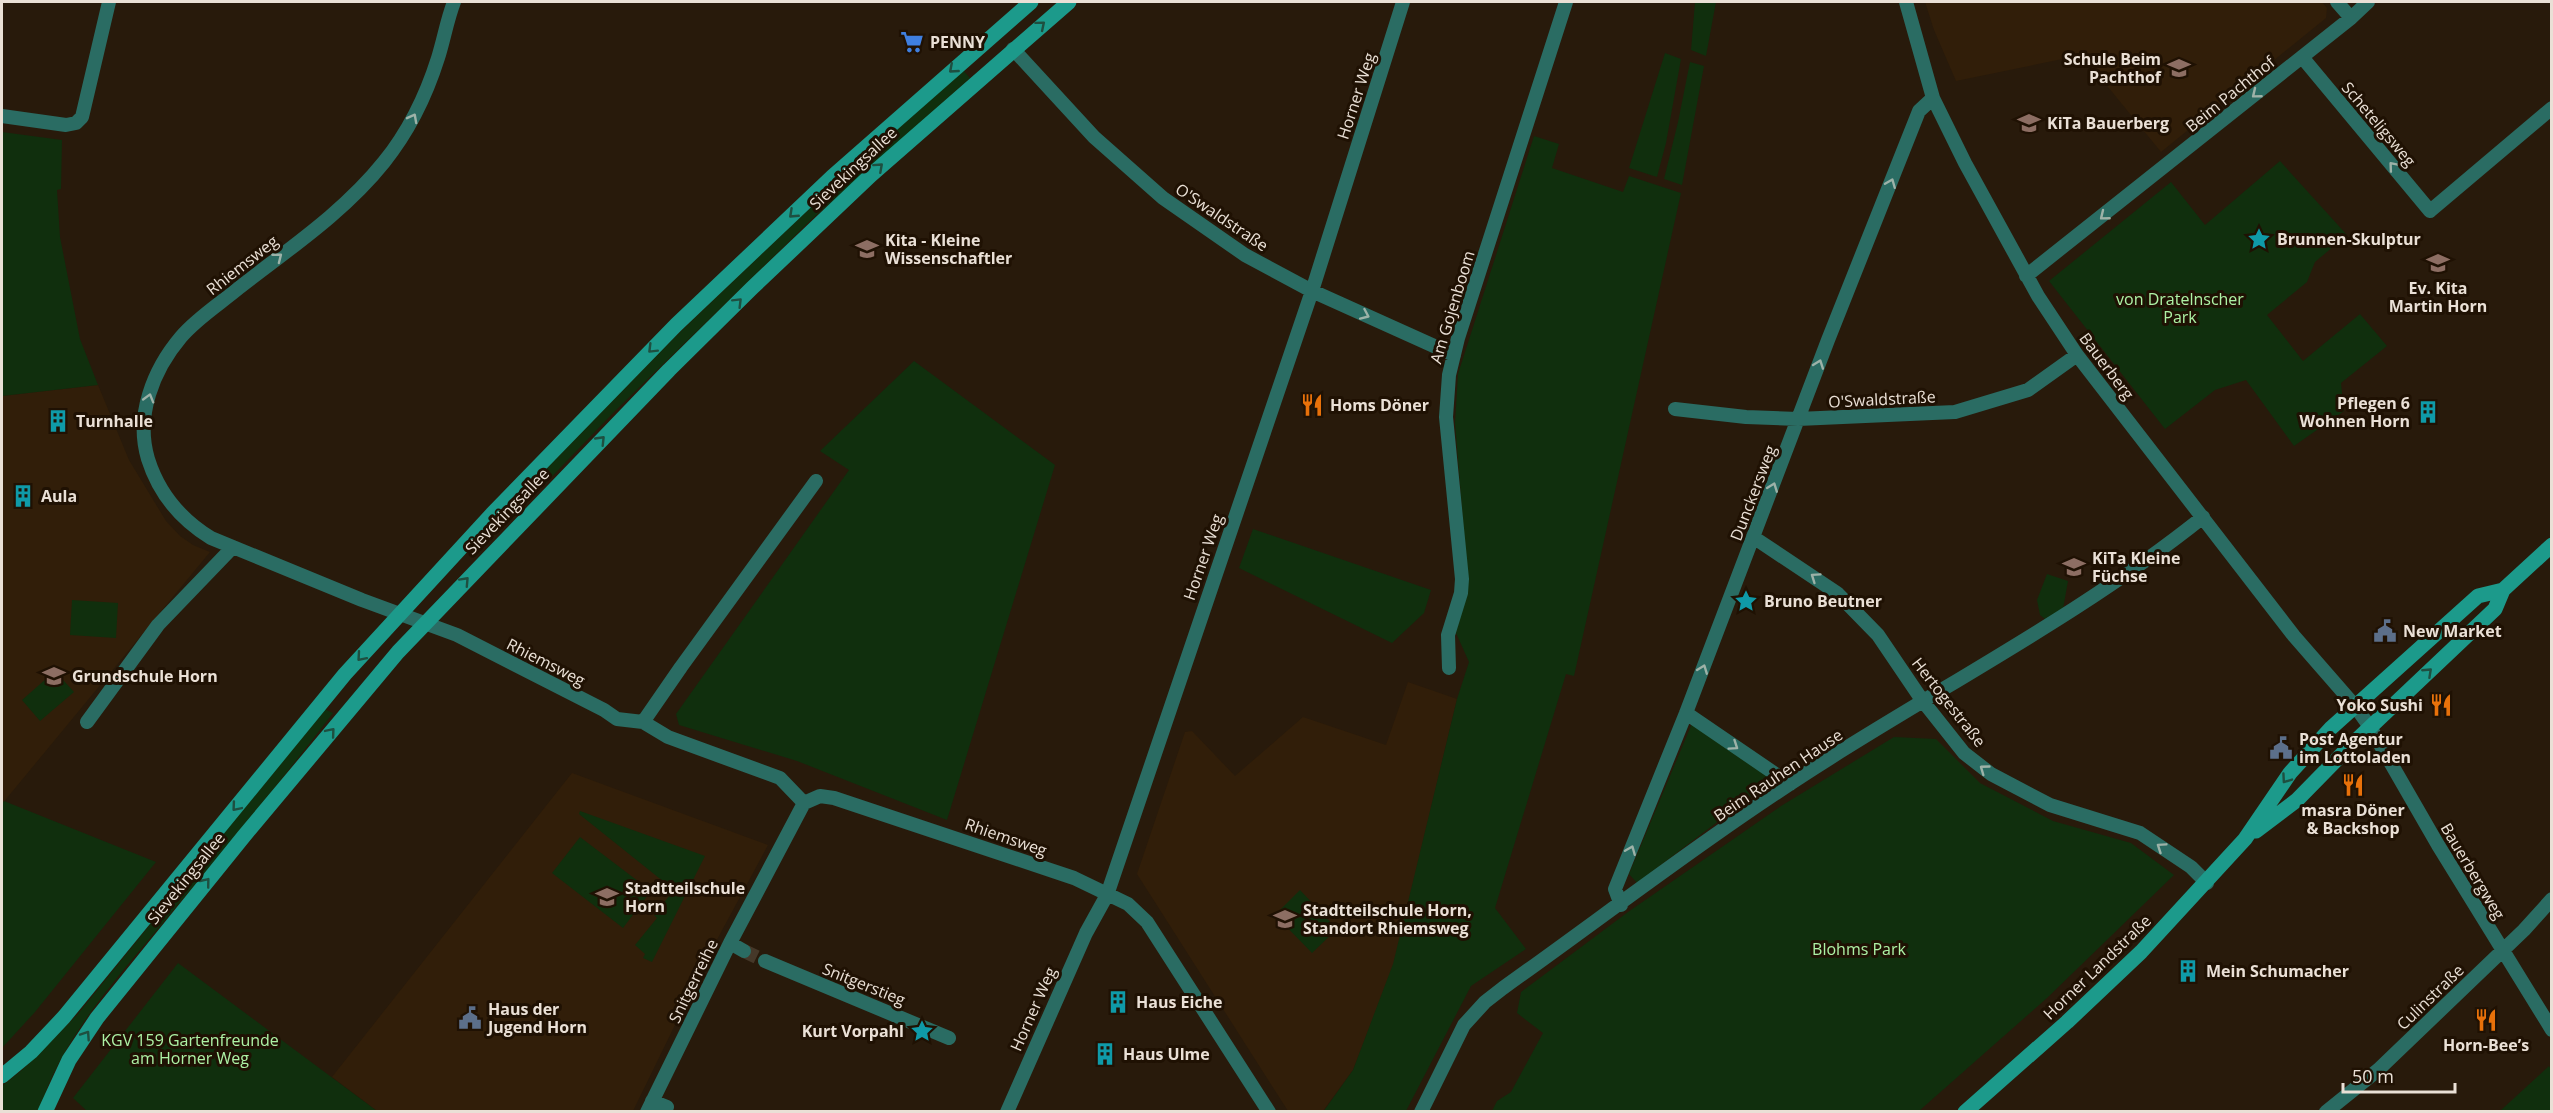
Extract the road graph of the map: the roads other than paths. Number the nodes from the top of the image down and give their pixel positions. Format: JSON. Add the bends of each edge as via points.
{"nodes":[{"id":1,"x":109,"y":2,"type":"edge"},
{"id":2,"x":454,"y":2,"type":"edge"},
{"id":3,"x":1031,"y":2,"type":"edge"},
{"id":4,"x":1069,"y":2,"type":"edge"},
{"id":5,"x":1403,"y":2,"type":"edge"},
{"id":6,"x":1566,"y":2,"type":"edge"},
{"id":7,"x":1906,"y":2,"type":"edge"},
{"id":8,"x":2337,"y":2,"type":"edge"},
{"id":9,"x":2368,"y":2,"type":"edge"},
{"id":10,"x":2351,"y":18,"type":"junction"},
{"id":11,"x":997,"y":31,"type":"junction"},
{"id":12,"x":1013,"y":49,"type":"junction"},
{"id":13,"x":2302,"y":57,"type":"junction"},
{"id":14,"x":1933,"y":98,"type":"junction"},
{"id":15,"x":2552,"y":108,"type":"edge"},
{"id":16,"x":2,"y":116,"type":"edge"},
{"id":17,"x":2026,"y":276,"type":"junction"},
{"id":18,"x":1312,"y":291,"type":"junction"},
{"id":19,"x":1454,"y":355,"type":"junction"},
{"id":20,"x":2077,"y":356,"type":"junction"},
{"id":21,"x":1675,"y":409,"type":"dead end"},
{"id":22,"x":1798,"y":419,"type":"junction"},
{"id":23,"x":816,"y":482,"type":"dead end"},
{"id":24,"x":2203,"y":517,"type":"junction"},
{"id":25,"x":1754,"y":537,"type":"junction"},
{"id":26,"x":2552,"y":545,"type":"edge"},
{"id":27,"x":232,"y":547,"type":"junction"},
{"id":28,"x":2503,"y":590,"type":"junction"},
{"id":29,"x":400,"y":614,"type":"junction"},
{"id":30,"x":425,"y":623,"type":"junction"},
{"id":31,"x":1449,"y":668,"type":"dead end"},
{"id":32,"x":1922,"y":700,"type":"junction"},
{"id":33,"x":2355,"y":706,"type":"junction"},
{"id":34,"x":1686,"y":713,"type":"junction"},
{"id":35,"x":87,"y":722,"type":"dead end"},
{"id":36,"x":643,"y":722,"type":"junction"},
{"id":37,"x":2370,"y":727,"type":"junction"},
{"id":38,"x":1790,"y":784,"type":"junction"},
{"id":39,"x":804,"y":803,"type":"junction"},
{"id":40,"x":2246,"y":839,"type":"junction"},
{"id":41,"x":2207,"y":883,"type":"junction"},
{"id":42,"x":1107,"y":895,"type":"junction"},
{"id":43,"x":2552,"y":899,"type":"edge"},
{"id":44,"x":1621,"y":905,"type":"junction"},
{"id":45,"x":730,"y":943,"type":"junction"},
{"id":46,"x":744,"y":951,"type":"tunnel mouth"},
{"id":47,"x":2502,"y":951,"type":"junction"},
{"id":48,"x":765,"y":961,"type":"tunnel mouth"},
{"id":49,"x":2552,"y":1030,"type":"edge"},
{"id":50,"x":949,"y":1038,"type":"dead end"},
{"id":51,"x":2,"y":1076,"type":"edge"},
{"id":52,"x":649,"y":1106,"type":"edge"},
{"id":53,"x":666,"y":1107,"type":"dead end"},
{"id":54,"x":45,"y":1112,"type":"edge"},
{"id":55,"x":1006,"y":1112,"type":"edge"},
{"id":56,"x":1269,"y":1112,"type":"edge"},
{"id":57,"x":1421,"y":1112,"type":"edge"},
{"id":58,"x":1965,"y":1112,"type":"edge"},
{"id":59,"x":2326,"y":1112,"type":"edge"}],
"edges":[{"from":1,"to":16,"type":"street","via":[[82,117],[76,123],[66,124]]},
{"from":27,"to":2,"type":"street","name":"Rhiemsweg","one_way":true,"via":[[195,528],[173,508],[158,484],[143,438],[149,395],[163,363],[188,329],[333,214],[384,162],[423,98]]},
{"from":3,"to":11,"type":"main road","name":"Sievekingsallee"},
{"from":12,"to":4,"type":"main road","name":"Sievekingsallee","one_way":true},
{"from":5,"to":18,"type":"street","name":"Horner Weg"},
{"from":6,"to":19,"type":"street","name":"Am Gojenboom"},
{"from":7,"to":14,"type":"street","name":"Bauerberg"},
{"from":8,"to":10,"type":"street"},
{"from":9,"to":10,"type":"street","name":"Beim Pachthof"},
{"from":10,"to":13,"type":"street","name":"Beim Pachthof"},
{"from":11,"to":12,"type":"main road"},
{"from":11,"to":29,"type":"main road","name":"Sievekingsallee","one_way":true,"via":[[832,177],[676,325]]},
{"from":12,"to":18,"type":"street","name":"O'Swaldstraße","via":[[1094,137],[1163,198],[1245,255]]},
{"from":30,"to":12,"type":"main road","name":"Sievekingsallee","one_way":true,"via":[[760,280]]},
{"from":15,"to":13,"type":"street","name":"Scheteligsweg","one_way":true,"via":[[2430,211]]},
{"from":13,"to":17,"type":"street","name":"Beim Pachthof","one_way":true},
{"from":14,"to":17,"type":"street","name":"Bauerberg"},
{"from":22,"to":14,"type":"street","name":"Dunckersweg","one_way":true,"via":[[1919,111]]},
{"from":17,"to":20,"type":"street","name":"Bauerberg"},
{"from":18,"to":19,"type":"street","name":"O'Swaldstraße","one_way":true},
{"from":18,"to":42,"type":"street","name":"Horner Weg"},
{"from":19,"to":31,"type":"street","name":"Am Gojenboom","via":[[1448,386],[1447,428],[1462,579],[1448,635]]},
{"from":20,"to":22,"type":"street","name":"O'Swaldstraße","via":[[2028,390],[1955,412]]},
{"from":20,"to":24,"type":"street","name":"Bauerberg"},
{"from":21,"to":22,"type":"street","name":"O'Swaldstraße"},
{"from":25,"to":22,"type":"street","name":"Dunckersweg","one_way":true},
{"from":23,"to":36,"type":"street"},
{"from":24,"to":32,"type":"street","name":"Beim Rauhen Hause","via":[[2123,578]]},
{"from":24,"to":33,"type":"street","name":"Bauerberg","via":[[2294,636]]},
{"from":32,"to":25,"type":"street","name":"Hertogestraße","one_way":true,"via":[[1878,635],[1837,593]]},
{"from":34,"to":25,"type":"street","name":"Dunckersweg","one_way":true},
{"from":26,"to":28,"type":"main road","name":"Horner Landstraße"},
{"from":27,"to":29,"type":"street","name":"Rhiemsweg"},
{"from":27,"to":35,"type":"street","via":[[158,625]]},
{"from":28,"to":33,"type":"main road","name":"Horner Landstraße","via":[[2478,597]]},
{"from":37,"to":28,"type":"main road","name":"Horner Landstraße","one_way":true,"via":[[2495,609]]},
{"from":29,"to":30,"type":"street","name":"Rhiemsweg"},
{"from":29,"to":51,"type":"main road","name":"Sievekingsallee","one_way":true,"via":[[345,674],[64,1017]]},
{"from":30,"to":36,"type":"street","name":"Rhiemsweg","via":[[457,635],[617,719]]},
{"from":54,"to":30,"type":"main road","name":"Sievekingsallee","one_way":true,"via":[[69,1059],[97,1018],[250,828]]},
{"from":32,"to":38,"type":"street","name":"Beim Rauhen Hause"},
{"from":41,"to":32,"type":"street","name":"Hertogestraße","one_way":true,"via":[[2191,867],[2139,833],[2050,805],[1991,774],[1964,753]]},
{"from":33,"to":37,"type":"street","name":"Bauerbergweg"},
{"from":33,"to":40,"type":"main road","name":"Horner Landstraße","one_way":true,"via":[[2290,773]]},
{"from":34,"to":38,"type":"street","one_way":true},
{"from":44,"to":34,"type":"street","name":"Dunckersweg","one_way":true,"via":[[1615,889]]},
{"from":36,"to":39,"type":"street","name":"Rhiemsweg","via":[[669,737],[780,778]]},
{"from":37,"to":40,"type":"main road","name":"Horner Landstraße","via":[[2297,800]]},
{"from":37,"to":47,"type":"street","name":"Bauerbergweg"},
{"from":38,"to":44,"type":"street","name":"Beim Rauhen Hause"},
{"from":39,"to":42,"type":"street","name":"Rhiemsweg","via":[[820,796],[834,798],[1074,878]]},
{"from":39,"to":45,"type":"street","name":"Snitgerreihe"},
{"from":40,"to":41,"type":"main road","name":"Horner Landstraße"},
{"from":41,"to":58,"type":"main road","name":"Horner Landstraße","via":[[2141,952]]},
{"from":42,"to":55,"type":"street","name":"Horner Weg","via":[[1086,933]]},
{"from":42,"to":56,"type":"street","name":"Rhiemsweg","via":[[1134,908],[1147,922]]},
{"from":43,"to":47,"type":"street","name":"Culinstraße"},
{"from":44,"to":57,"type":"street","name":"Beim Rauhen Hause","via":[[1485,1002],[1464,1025]]},
{"from":45,"to":46,"type":"street"},
{"from":45,"to":52,"type":"street","name":"Snitgerreihe"},
{"from":47,"to":49,"type":"street","name":"Bauerbergweg"},
{"from":47,"to":59,"type":"street","name":"Culinstraße","via":[[2378,1070]]},
{"from":48,"to":50,"type":"street","name":"Snitgerstieg"},
{"from":52,"to":53,"type":"street"}]}
